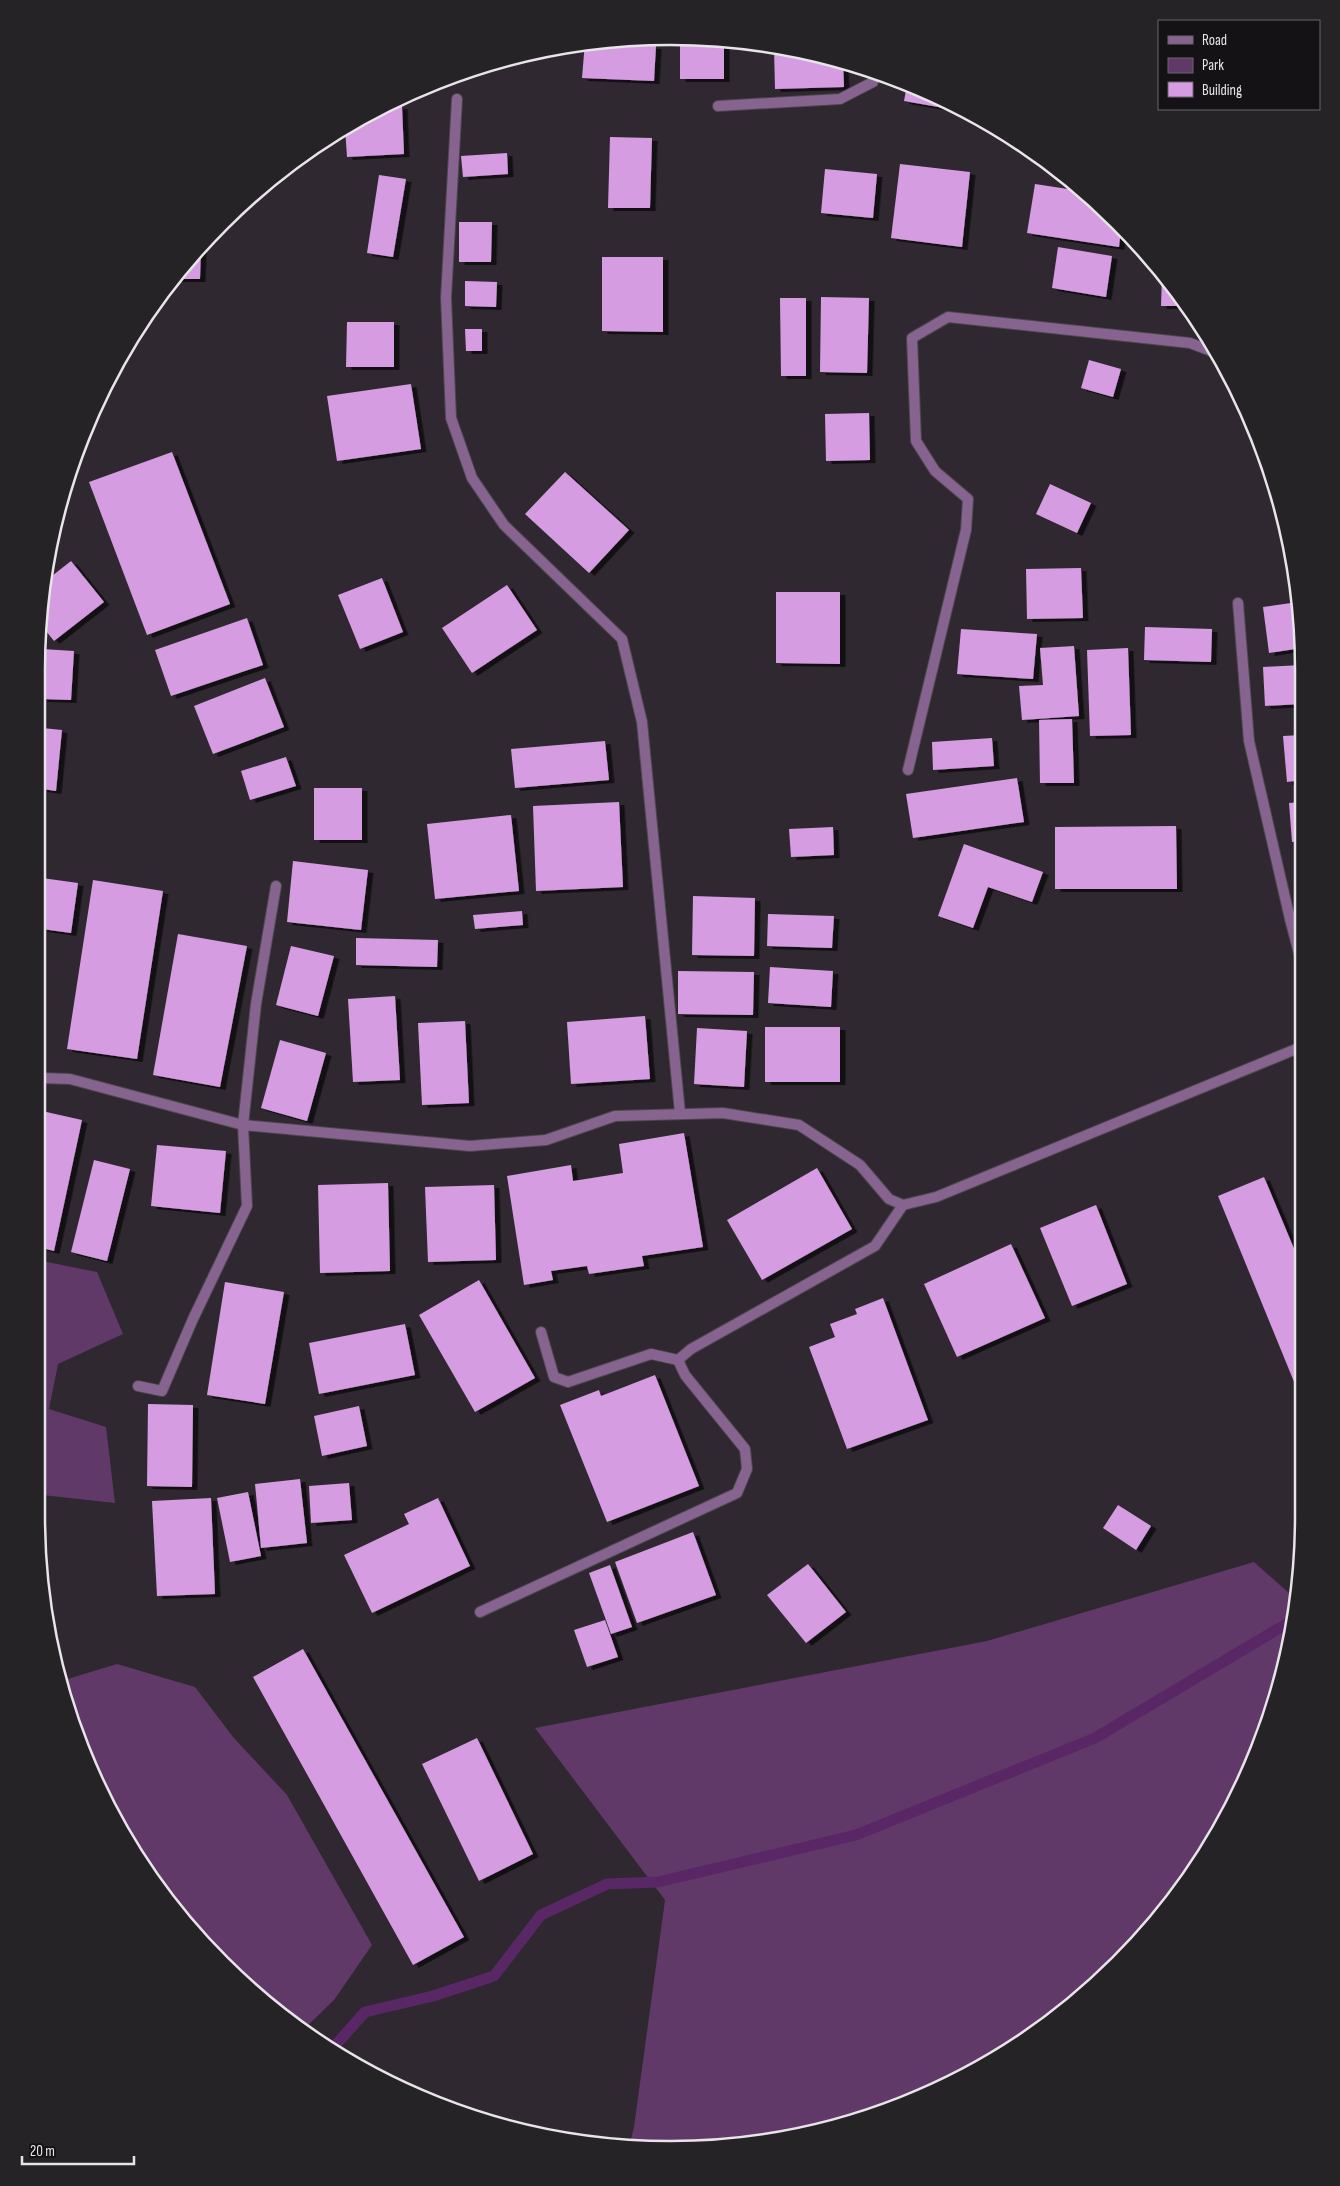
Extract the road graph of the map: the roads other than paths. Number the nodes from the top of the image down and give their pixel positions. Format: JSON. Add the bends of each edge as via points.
{"nodes":[{"id":1,"x":873,"y":79,"type":"edge"},
{"id":2,"x":457,"y":99,"type":"dead end"},
{"id":3,"x":718,"y":106,"type":"dead end"},
{"id":4,"x":1205,"y":348,"type":"edge"},
{"id":5,"x":1238,"y":603,"type":"dead end"},
{"id":6,"x":908,"y":770,"type":"dead end"},
{"id":7,"x":276,"y":886,"type":"dead end"},
{"id":8,"x":1295,"y":916,"type":"edge"},
{"id":9,"x":1290,"y":919,"type":"junction"},
{"id":10,"x":1295,"y":938,"type":"edge"},
{"id":11,"x":1295,"y":1049,"type":"edge"},
{"id":12,"x":45,"y":1078,"type":"edge"},
{"id":13,"x":680,"y":1113,"type":"junction"},
{"id":14,"x":244,"y":1125,"type":"junction"},
{"id":15,"x":903,"y":1205,"type":"junction"},
{"id":16,"x":541,"y":1332,"type":"dead end"},
{"id":17,"x":678,"y":1360,"type":"junction"},
{"id":18,"x":138,"y":1386,"type":"dead end"},
{"id":19,"x":480,"y":1612,"type":"dead end"}],
"edges":[{"from":1,"to":3,"type":"street","via":[[840,99]]},
{"from":2,"to":13,"type":"street","via":[[446,298],[451,418],[472,478],[504,525],[622,639],[642,722]]},
{"from":4,"to":6,"type":"street","via":[[1190,342],[948,317],[912,338],[916,441],[935,471],[968,499],[966,530]]},
{"from":5,"to":9,"type":"street","via":[[1248,741]]},
{"from":7,"to":14,"type":"street","via":[[256,1004]]},
{"from":8,"to":9,"type":"street"},
{"from":9,"to":10,"type":"street"},
{"from":11,"to":15,"type":"street","via":[[936,1197]]},
{"from":12,"to":14,"type":"street","via":[[70,1079]]},
{"from":13,"to":14,"type":"street","via":[[615,1116],[546,1140],[470,1146]]},
{"from":13,"to":15,"type":"street","via":[[722,1113],[799,1125],[860,1165],[889,1199]]},
{"from":14,"to":18,"type":"street","via":[[248,1206],[162,1391]]},
{"from":15,"to":17,"type":"street","via":[[875,1246],[691,1349]]},
{"from":16,"to":17,"type":"street","via":[[554,1377],[568,1382],[651,1354]]},
{"from":17,"to":19,"type":"street","via":[[685,1375],[745,1449],[747,1469],[737,1493]]}]}
